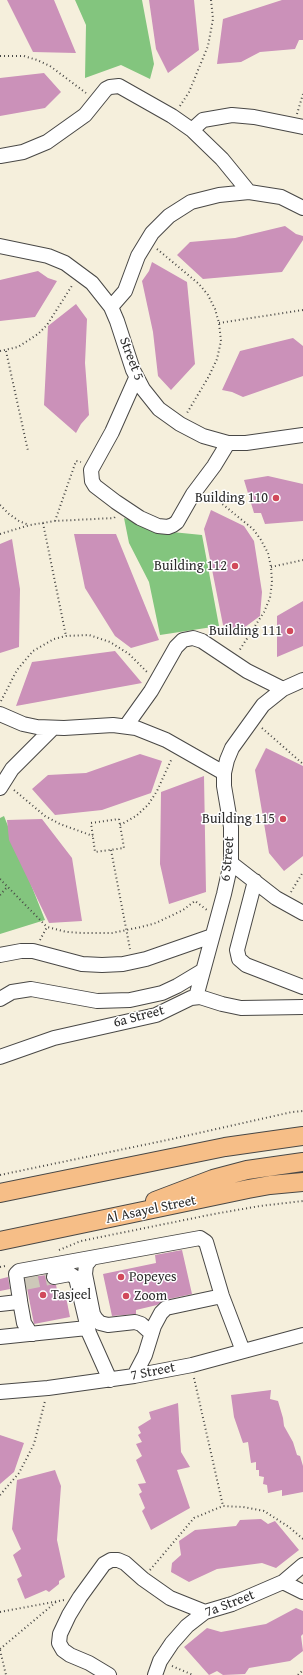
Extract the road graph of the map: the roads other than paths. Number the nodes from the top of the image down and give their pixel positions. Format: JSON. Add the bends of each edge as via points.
{"nodes":[{"id":1,"x":298,"y":126,"type":"edge"},
{"id":2,"x":192,"y":130,"type":"junction"},
{"id":3,"x":0,"y":156,"type":"edge"},
{"id":4,"x":249,"y":192,"type":"junction"},
{"id":5,"x":303,"y":208,"type":"edge"},
{"id":6,"x":0,"y":246,"type":"edge"},
{"id":7,"x":111,"y":308,"type":"junction"},
{"id":8,"x":136,"y":378,"type":"junction"},
{"id":9,"x":303,"y":435,"type":"edge"},
{"id":10,"x":228,"y":443,"type":"junction"},
{"id":11,"x":303,"y":680,"type":"edge"},
{"id":12,"x":283,"y":689,"type":"junction"},
{"id":13,"x":0,"y":714,"type":"edge"},
{"id":14,"x":126,"y":726,"type":"junction"},
{"id":15,"x":52,"y":729,"type":"junction"},
{"id":16,"x":224,"y":773,"type":"junction"},
{"id":17,"x":2,"y":785,"type":"edge"},
{"id":18,"x":231,"y":863,"type":"junction"},
{"id":19,"x":254,"y":881,"type":"junction"},
{"id":20,"x":303,"y":913,"type":"edge"},
{"id":21,"x":212,"y":936,"type":"junction"},
{"id":22,"x":0,"y":955,"type":"edge"},
{"id":23,"x":202,"y":971,"type":"junction"},
{"id":24,"x":303,"y":987,"type":"edge"},
{"id":25,"x":196,"y":997,"type":"junction"},
{"id":26,"x":0,"y":999,"type":"edge"},
{"id":27,"x":303,"y":1008,"type":"edge"},
{"id":28,"x":0,"y":1057,"type":"edge"},
{"id":29,"x":303,"y":1136,"type":"edge"},
{"id":30,"x":303,"y":1162,"type":"edge"},
{"id":31,"x":300,"y":1183,"type":"edge"},
{"id":32,"x":0,"y":1193,"type":"edge"},
{"id":33,"x":120,"y":1216,"type":"junction"},
{"id":34,"x":0,"y":1241,"type":"edge"},
{"id":35,"x":91,"y":1259,"type":"junction"},
{"id":36,"x":55,"y":1281,"type":"tunnel mouth"},
{"id":37,"x":22,"y":1291,"type":"junction"},
{"id":38,"x":222,"y":1296,"type":"junction"},
{"id":39,"x":0,"y":1304,"type":"edge"},
{"id":40,"x":87,"y":1328,"type":"junction"},
{"id":41,"x":151,"y":1333,"type":"junction"},
{"id":42,"x":33,"y":1334,"type":"junction"},
{"id":43,"x":303,"y":1336,"type":"edge"},
{"id":44,"x":0,"y":1337,"type":"edge"},
{"id":45,"x":243,"y":1351,"type":"junction"},
{"id":46,"x":134,"y":1376,"type":"junction"},
{"id":47,"x":110,"y":1380,"type":"junction"},
{"id":48,"x":0,"y":1392,"type":"edge"},
{"id":49,"x":303,"y":1565,"type":"edge"},
{"id":50,"x":283,"y":1582,"type":"junction"},
{"id":51,"x":303,"y":1592,"type":"edge"},
{"id":52,"x":205,"y":1612,"type":"junction"},
{"id":53,"x":109,"y":1675,"type":"edge"},
{"id":54,"x":154,"y":1675,"type":"edge"}],
"edges":[{"from":1,"to":2,"type":"street","via":[[232,115],[203,120]]},
{"from":2,"to":3,"type":"street","via":[[119,86],[110,87],[85,115],[47,142],[23,152]]},
{"from":2,"to":4,"type":"street","via":[[222,159]]},
{"from":4,"to":5,"type":"street","via":[[281,197]]},
{"from":4,"to":7,"type":"street","via":[[219,195],[191,202],[169,216],[147,240],[125,291]]},
{"from":6,"to":7,"type":"street","name":"Street 5","via":[[48,256],[65,263],[92,283]]},
{"from":7,"to":8,"type":"street","name":"Street 5"},
{"from":8,"to":10,"type":"street","name":"Street 5","via":[[150,400],[180,424],[203,436]]},
{"from":8,"to":10,"type":"street","via":[[112,432],[93,465],[91,476],[95,486],[124,508],[158,526],[168,527],[177,522]]},
{"from":9,"to":10,"type":"street","name":"Street 5"},
{"from":11,"to":12,"type":"street","name":"6 Street"},
{"from":12,"to":14,"type":"street","via":[[251,673],[198,639],[183,640]]},
{"from":12,"to":16,"type":"street","name":"6 Street","via":[[263,705],[251,719],[232,748]]},
{"from":13,"to":15,"type":"street","via":[[23,724]]},
{"from":14,"to":15,"type":"street"},
{"from":14,"to":16,"type":"street","via":[[146,731],[178,746]]},
{"from":15,"to":17,"type":"street","via":[[16,764]]},
{"from":16,"to":18,"type":"street","name":"6 Street","via":[[231,827]]},
{"from":18,"to":19,"type":"street"},
{"from":18,"to":21,"type":"street","name":"6 Street"},
{"from":19,"to":20,"type":"street","via":[[284,904]]},
{"from":19,"to":24,"type":"street","via":[[237,950],[239,959],[246,965]]},
{"from":21,"to":22,"type":"street","via":[[152,957],[102,965],[82,964],[33,951]]},
{"from":21,"to":23,"type":"street","name":"6 Street"},
{"from":23,"to":25,"type":"street","name":"6 Street"},
{"from":23,"to":26,"type":"street","via":[[177,986],[130,1000],[97,1001],[31,990],[12,992]]},
{"from":25,"to":27,"type":"street","via":[[241,1008]]},
{"from":25,"to":28,"type":"street","name":"6a Street","via":[[186,999],[156,1015],[68,1034]]},
{"from":29,"to":32,"type":"main road","via":[[225,1147]]},
{"from":30,"to":33,"type":"main road","via":[[247,1170],[213,1179]]},
{"from":31,"to":33,"type":"main road","name":"Al Asayel Street","via":[[248,1189]]},
{"from":33,"to":34,"type":"main road","name":"Al Asayel Street"},
{"from":35,"to":37,"type":"street","via":[[19,1271],[16,1274]]},
{"from":35,"to":38,"type":"street","via":[[200,1238],[206,1242]]},
{"from":35,"to":41,"type":"street","via":[[86,1265],[85,1274],[96,1319],[108,1325],[134,1322],[141,1324]]},
{"from":36,"to":40,"type":"street","via":[[70,1274],[76,1278]]},
{"from":37,"to":39,"type":"street"},
{"from":37,"to":42,"type":"street","via":[[24,1323]]},
{"from":38,"to":41,"type":"street","via":[[166,1308],[157,1318]]},
{"from":38,"to":45,"type":"street"},
{"from":40,"to":42,"type":"street"},
{"from":40,"to":47,"type":"street"},
{"from":41,"to":46,"type":"street","via":[[146,1356]]},
{"from":42,"to":44,"type":"street"},
{"from":43,"to":45,"type":"street","name":"7 Street"},
{"from":45,"to":46,"type":"street","name":"7 Street","via":[[192,1365]]},
{"from":46,"to":47,"type":"street","name":"7 Street"},
{"from":47,"to":48,"type":"street","name":"7 Street"},
{"from":49,"to":50,"type":"street","name":"7a Street"},
{"from":50,"to":51,"type":"street"},
{"from":50,"to":52,"type":"street","name":"7a Street","via":[[232,1604]]},
{"from":52,"to":53,"type":"street","via":[[170,1598],[125,1563],[111,1560],[104,1564],[80,1597],[60,1634],[59,1642],[63,1650],[70,1655]]},
{"from":52,"to":54,"type":"street","name":"7a Street","via":[[187,1626],[172,1643]]}]}
